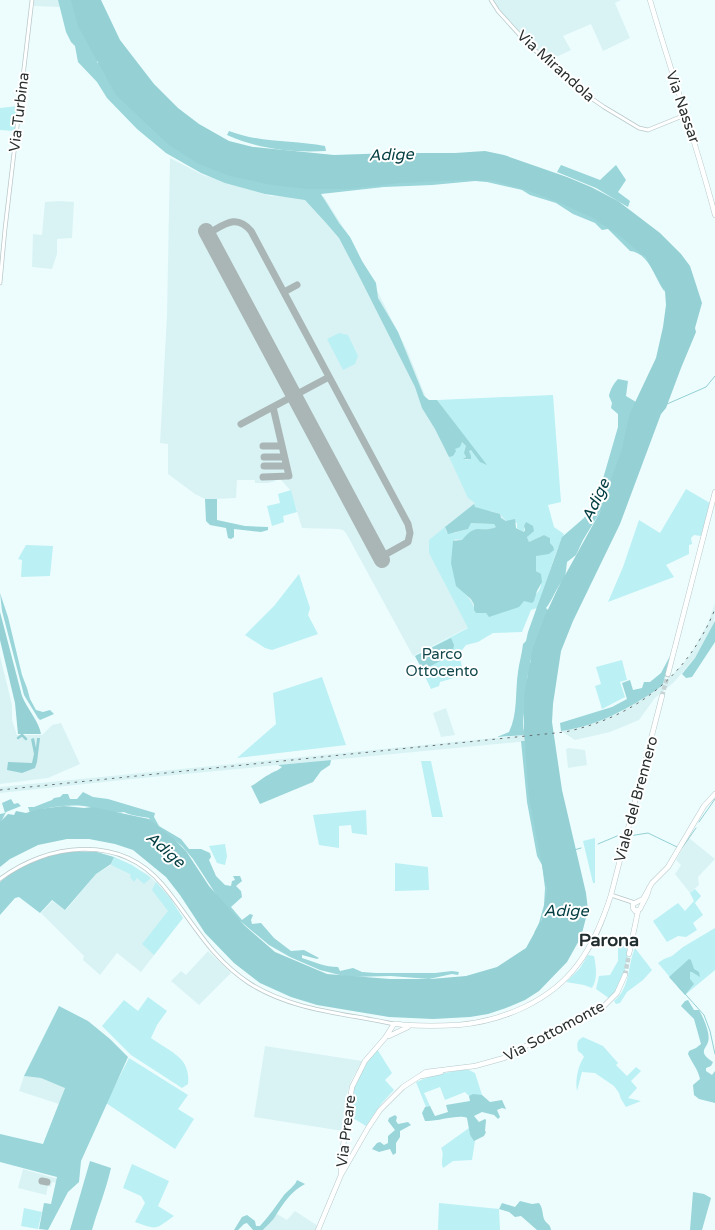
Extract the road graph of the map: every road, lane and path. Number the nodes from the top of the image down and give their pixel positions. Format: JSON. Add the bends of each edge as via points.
{"nodes":[{"id":1,"x":32,"y":0,"type":"edge"},
{"id":2,"x":491,"y":0,"type":"edge"},
{"id":3,"x":650,"y":0,"type":"edge"},
{"id":4,"x":685,"y":115,"type":"junction"},
{"id":5,"x":715,"y":215,"type":"edge"},
{"id":6,"x":0,"y":283,"type":"edge"},
{"id":7,"x":715,"y":492,"type":"edge"},
{"id":8,"x":668,"y":674,"type":"tunnel mouth"},
{"id":9,"x":662,"y":696,"type":"tunnel mouth"},
{"id":10,"x":715,"y":794,"type":"edge"},
{"id":11,"x":0,"y":879,"type":"edge"},
{"id":12,"x":611,"y":895,"type":"junction"},
{"id":13,"x":636,"y":907,"type":"junction"},
{"id":14,"x":629,"y":954,"type":"tunnel mouth"},
{"id":15,"x":624,"y":976,"type":"tunnel mouth"},
{"id":16,"x":395,"y":1027,"type":"junction"},
{"id":17,"x":468,"y":1066,"type":"junction"},
{"id":18,"x":416,"y":1078,"type":"junction"},
{"id":19,"x":341,"y":1175,"type":"junction"},
{"id":20,"x":318,"y":1230,"type":"edge"}],
"edges":[{"from":1,"to":6,"type":"street","name":"Via Turbina"},
{"from":2,"to":4,"type":"street","name":"Via Mirandola","via":[[527,43],[578,88],[639,128],[648,130]]},
{"from":3,"to":4,"type":"main road","name":"Via Nassar"},
{"from":4,"to":5,"type":"main road","name":"Via Nassar"},
{"from":7,"to":8,"type":"main road"},
{"from":9,"to":12,"type":"main road","name":"Viale del Brennero"},
{"from":10,"to":13,"type":"main road","via":[[704,806],[673,860],[649,888],[648,896]]},
{"from":11,"to":16,"type":"street","via":[[32,860],[63,850],[109,852],[134,862],[160,882],[212,951],[248,982],[271,996],[302,1007],[384,1022]]},
{"from":12,"to":13,"type":"street","via":[[626,899]]},
{"from":12,"to":16,"type":"main road","name":"Viale del Brennero","via":[[599,928],[577,966],[529,1005],[499,1018],[466,1024]]},
{"from":13,"to":14,"type":"main road"},
{"from":15,"to":17,"type":"main road","name":"Via Sottomonte","via":[[617,993],[604,1006],[504,1058]]},
{"from":16,"to":19,"type":"main road","name":"Via Preare","via":[[365,1060],[352,1087]]},
{"from":17,"to":18,"type":"main road","name":"Via Sottomonte"},
{"from":17,"to":18,"type":"main road","name":"Via Sottomonte","via":[[426,1072]]},
{"from":18,"to":19,"type":"main road","via":[[380,1110]]},
{"from":19,"to":20,"type":"main road","name":"Via Preare"}]}
